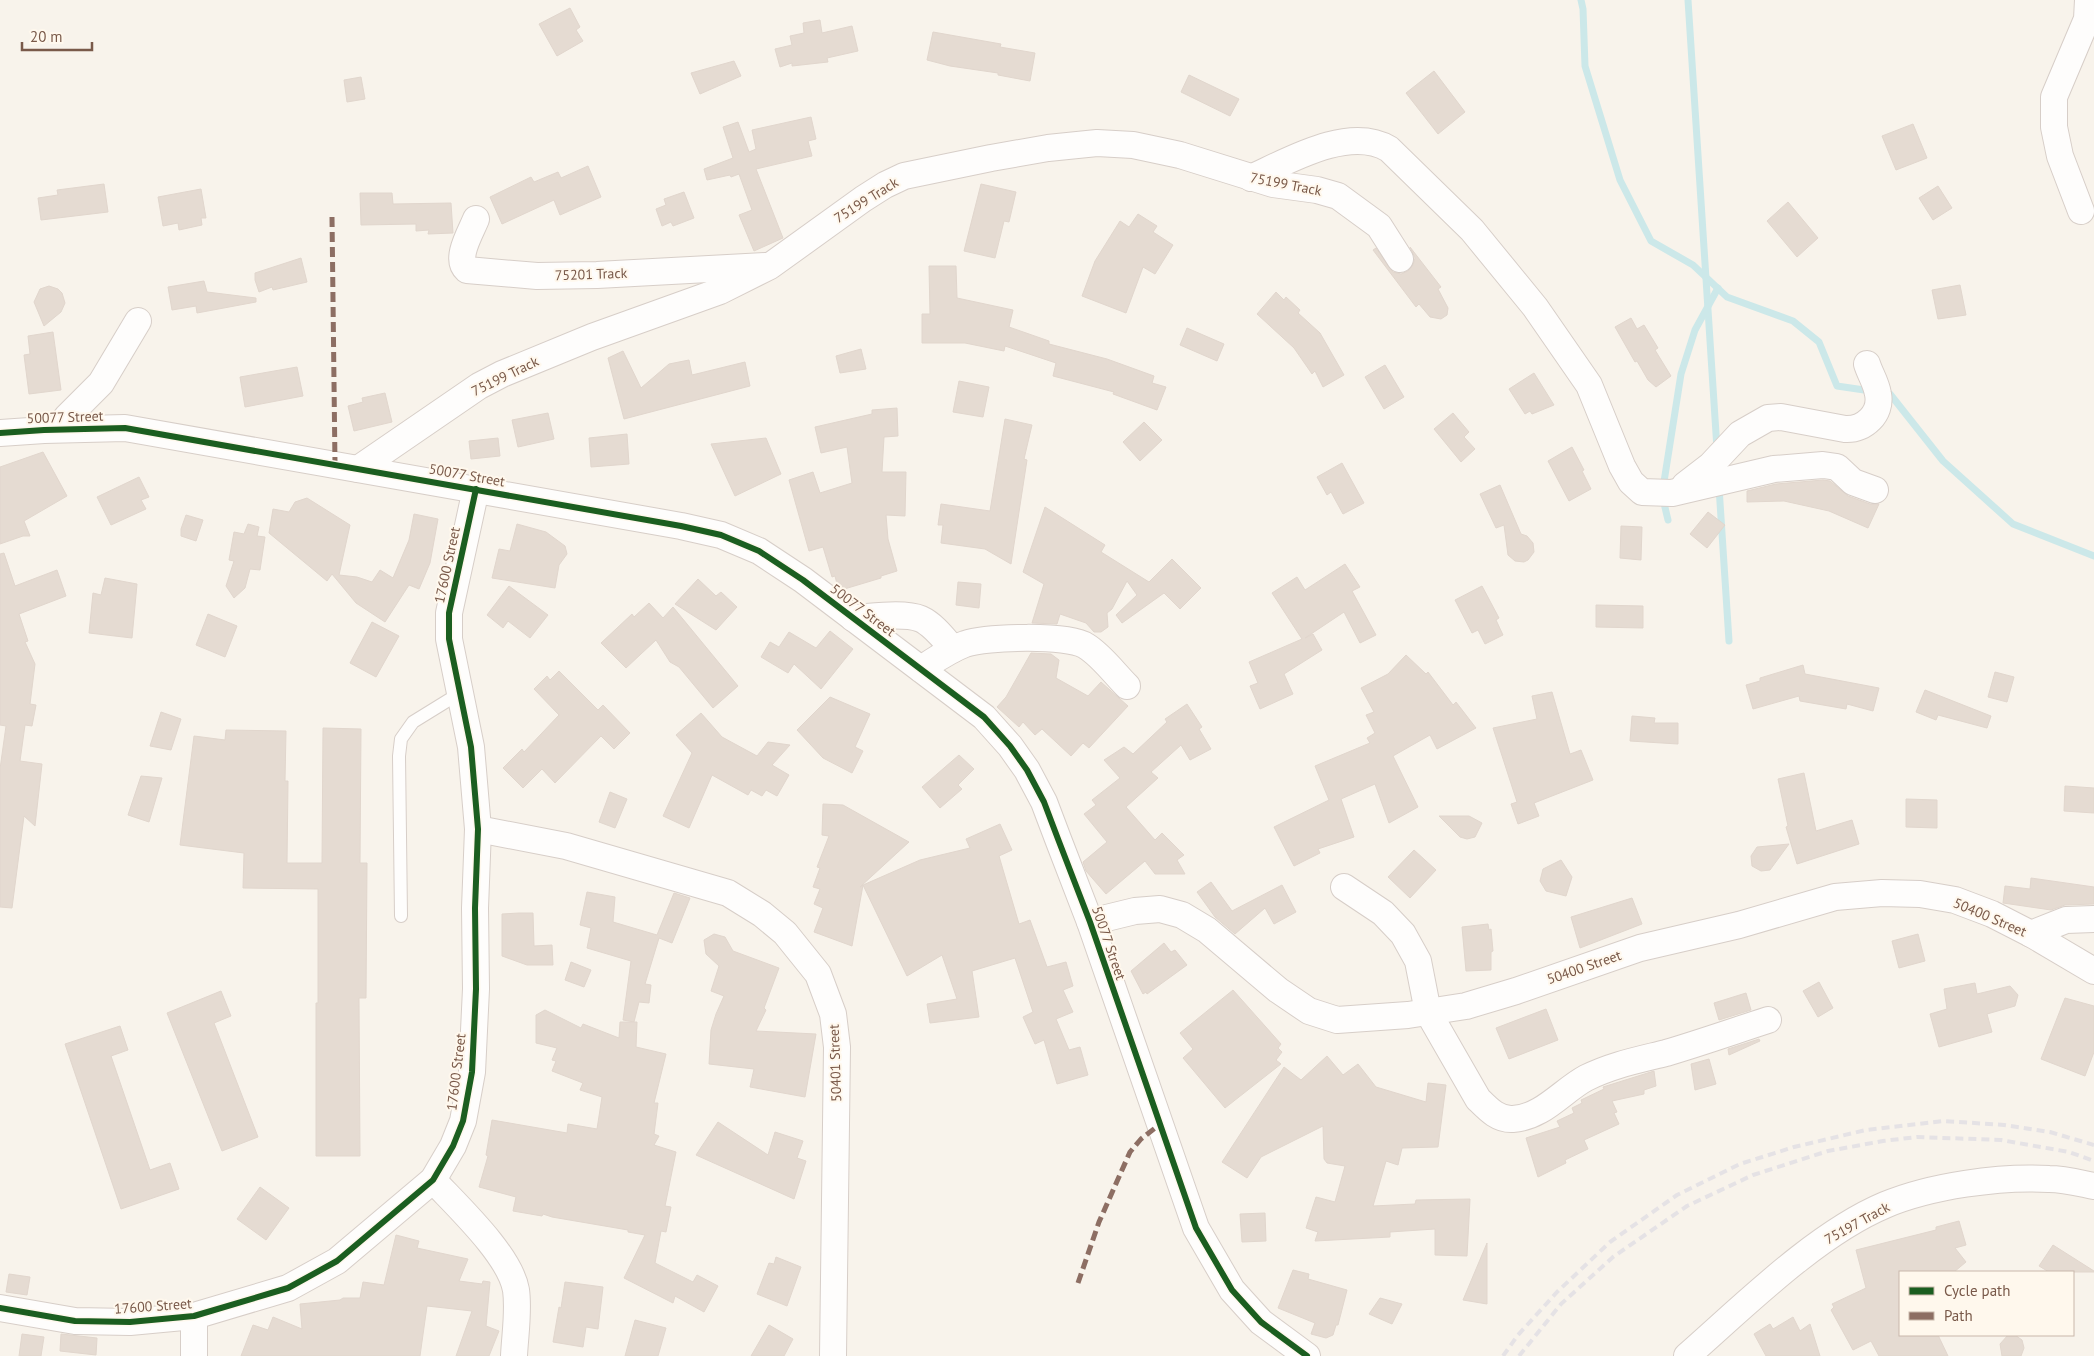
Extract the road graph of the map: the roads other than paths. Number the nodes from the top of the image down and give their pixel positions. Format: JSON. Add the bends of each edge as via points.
{"nodes":[{"id":1,"x":2088,"y":0,"type":"edge"},
{"id":2,"x":1251,"y":178,"type":"junction"},
{"id":3,"x":2081,"y":211,"type":"dead end"},
{"id":4,"x":476,"y":219,"type":"dead end"},
{"id":5,"x":1400,"y":259,"type":"dead end"},
{"id":6,"x":770,"y":266,"type":"junction"},
{"id":7,"x":138,"y":321,"type":"dead end"},
{"id":8,"x":1867,"y":364,"type":"dead end"},
{"id":9,"x":58,"y":429,"type":"junction"},
{"id":10,"x":0,"y":433,"type":"edge"},
{"id":11,"x":358,"y":469,"type":"junction"},
{"id":12,"x":476,"y":489,"type":"junction"},
{"id":13,"x":1875,"y":490,"type":"dead end"},
{"id":14,"x":1675,"y":492,"type":"junction"},
{"id":15,"x":853,"y":618,"type":"junction"},
{"id":16,"x":953,"y":649,"type":"junction"},
{"id":17,"x":921,"y":669,"type":"junction"},
{"id":18,"x":1126,"y":686,"type":"dead end"},
{"id":19,"x":460,"y":693,"type":"junction"},
{"id":20,"x":478,"y":829,"type":"junction"},
{"id":21,"x":1344,"y":887,"type":"dead end"},
{"id":22,"x":401,"y":916,"type":"dead end"},
{"id":23,"x":2094,"y":919,"type":"edge"},
{"id":24,"x":1090,"y":922,"type":"junction"},
{"id":25,"x":2031,"y":934,"type":"junction"},
{"id":26,"x":2094,"y":971,"type":"edge"},
{"id":27,"x":1428,"y":1012,"type":"junction"},
{"id":28,"x":1768,"y":1020,"type":"dead end"},
{"id":29,"x":433,"y":1180,"type":"junction"},
{"id":30,"x":2094,"y":1186,"type":"edge"},
{"id":31,"x":0,"y":1308,"type":"edge"},
{"id":32,"x":194,"y":1316,"type":"junction"},
{"id":33,"x":194,"y":1356,"type":"edge"},
{"id":34,"x":514,"y":1356,"type":"edge"},
{"id":35,"x":833,"y":1356,"type":"edge"},
{"id":36,"x":1308,"y":1356,"type":"edge"},
{"id":37,"x":1687,"y":1356,"type":"edge"}],
"edges":[{"from":1,"to":3,"type":"street","via":[[2087,19],[2054,97],[2054,127],[2060,156]]},
{"from":2,"to":5,"type":"street","name":"75199 Track","via":[[1330,193],[1347,201],[1379,226]]},
{"from":2,"to":6,"type":"street","name":"75199 Track","via":[[1180,155],[1133,145],[1097,143],[991,158],[904,176],[885,185]]},
{"from":2,"to":14,"type":"street","via":[[1330,145],[1364,141],[1389,149],[1472,230],[1536,307],[1589,385],[1622,466],[1636,489],[1650,493]]},
{"from":4,"to":6,"type":"street","name":"75201 Track","via":[[462,263],[467,270],[477,272],[597,276]]},
{"from":6,"to":11,"type":"street","name":"75199 Track","via":[[720,291],[592,337],[494,378]]},
{"from":7,"to":9,"type":"street","via":[[101,383]]},
{"from":8,"to":14,"type":"street","via":[[1878,400],[1872,417],[1864,425],[1845,429],[1781,417],[1768,418],[1740,434],[1711,465]]},
{"from":9,"to":10,"type":"street","name":"50077 Street"},
{"from":9,"to":11,"type":"street","name":"50077 Street","via":[[125,428]]},
{"from":11,"to":12,"type":"street","name":"50077 Street"},
{"from":12,"to":15,"type":"street","name":"50077 Street","via":[[721,535],[759,552]]},
{"from":12,"to":19,"type":"street","name":"17600 Street","via":[[449,613],[449,639]]},
{"from":13,"to":14,"type":"street","via":[[1853,482],[1837,467],[1823,465],[1774,469]]},
{"from":15,"to":16,"type":"street","via":[[902,616],[922,620]]},
{"from":15,"to":17,"type":"street","name":"50077 Street"},
{"from":16,"to":17,"type":"street"},
{"from":16,"to":18,"type":"street","via":[[989,639],[1076,642],[1091,649]]},
{"from":17,"to":24,"type":"street","name":"50077 Street","via":[[984,717],[1010,746],[1044,802]]},
{"from":19,"to":20,"type":"street","name":"17600 Street","via":[[471,747]]},
{"from":19,"to":22,"type":"lane","via":[[413,722],[401,739]]},
{"from":20,"to":29,"type":"street","name":"17600 Street","via":[[472,1072],[463,1121]]},
{"from":20,"to":35,"type":"street","name":"50401 Street","via":[[566,846],[728,893],[786,933],[818,974],[833,1014],[837,1047]]},
{"from":21,"to":27,"type":"street","via":[[1383,913],[1403,934],[1418,961]]},
{"from":23,"to":25,"type":"street","via":[[2066,920]]},
{"from":24,"to":27,"type":"street","name":"50400 Street","via":[[1135,911],[1160,909],[1182,915],[1207,930],[1278,990],[1309,1011],[1337,1020]]},
{"from":24,"to":36,"type":"street","name":"50077 Street","via":[[1196,1228],[1232,1290],[1261,1322]]},
{"from":25,"to":26,"type":"street","name":"50400 Street"},
{"from":25,"to":27,"type":"street","name":"50400 Street","via":[[1955,900],[1920,894],[1882,893],[1835,897],[1739,925],[1640,948],[1466,1006]]},
{"from":27,"to":28,"type":"street","via":[[1478,1099],[1496,1115],[1513,1119],[1541,1109],[1585,1079],[1620,1064]]},
{"from":29,"to":32,"type":"street","name":"17600 Street","via":[[337,1261],[288,1288]]},
{"from":29,"to":34,"type":"street","via":[[481,1230],[510,1273],[516,1290]]},
{"from":30,"to":37,"type":"street","name":"75197 Track","via":[[2050,1178],[2002,1181],[1934,1190],[1885,1205],[1811,1250]]},
{"from":31,"to":32,"type":"street","name":"17600 Street","via":[[75,1321],[130,1322]]},
{"from":32,"to":33,"type":"street"}]}
